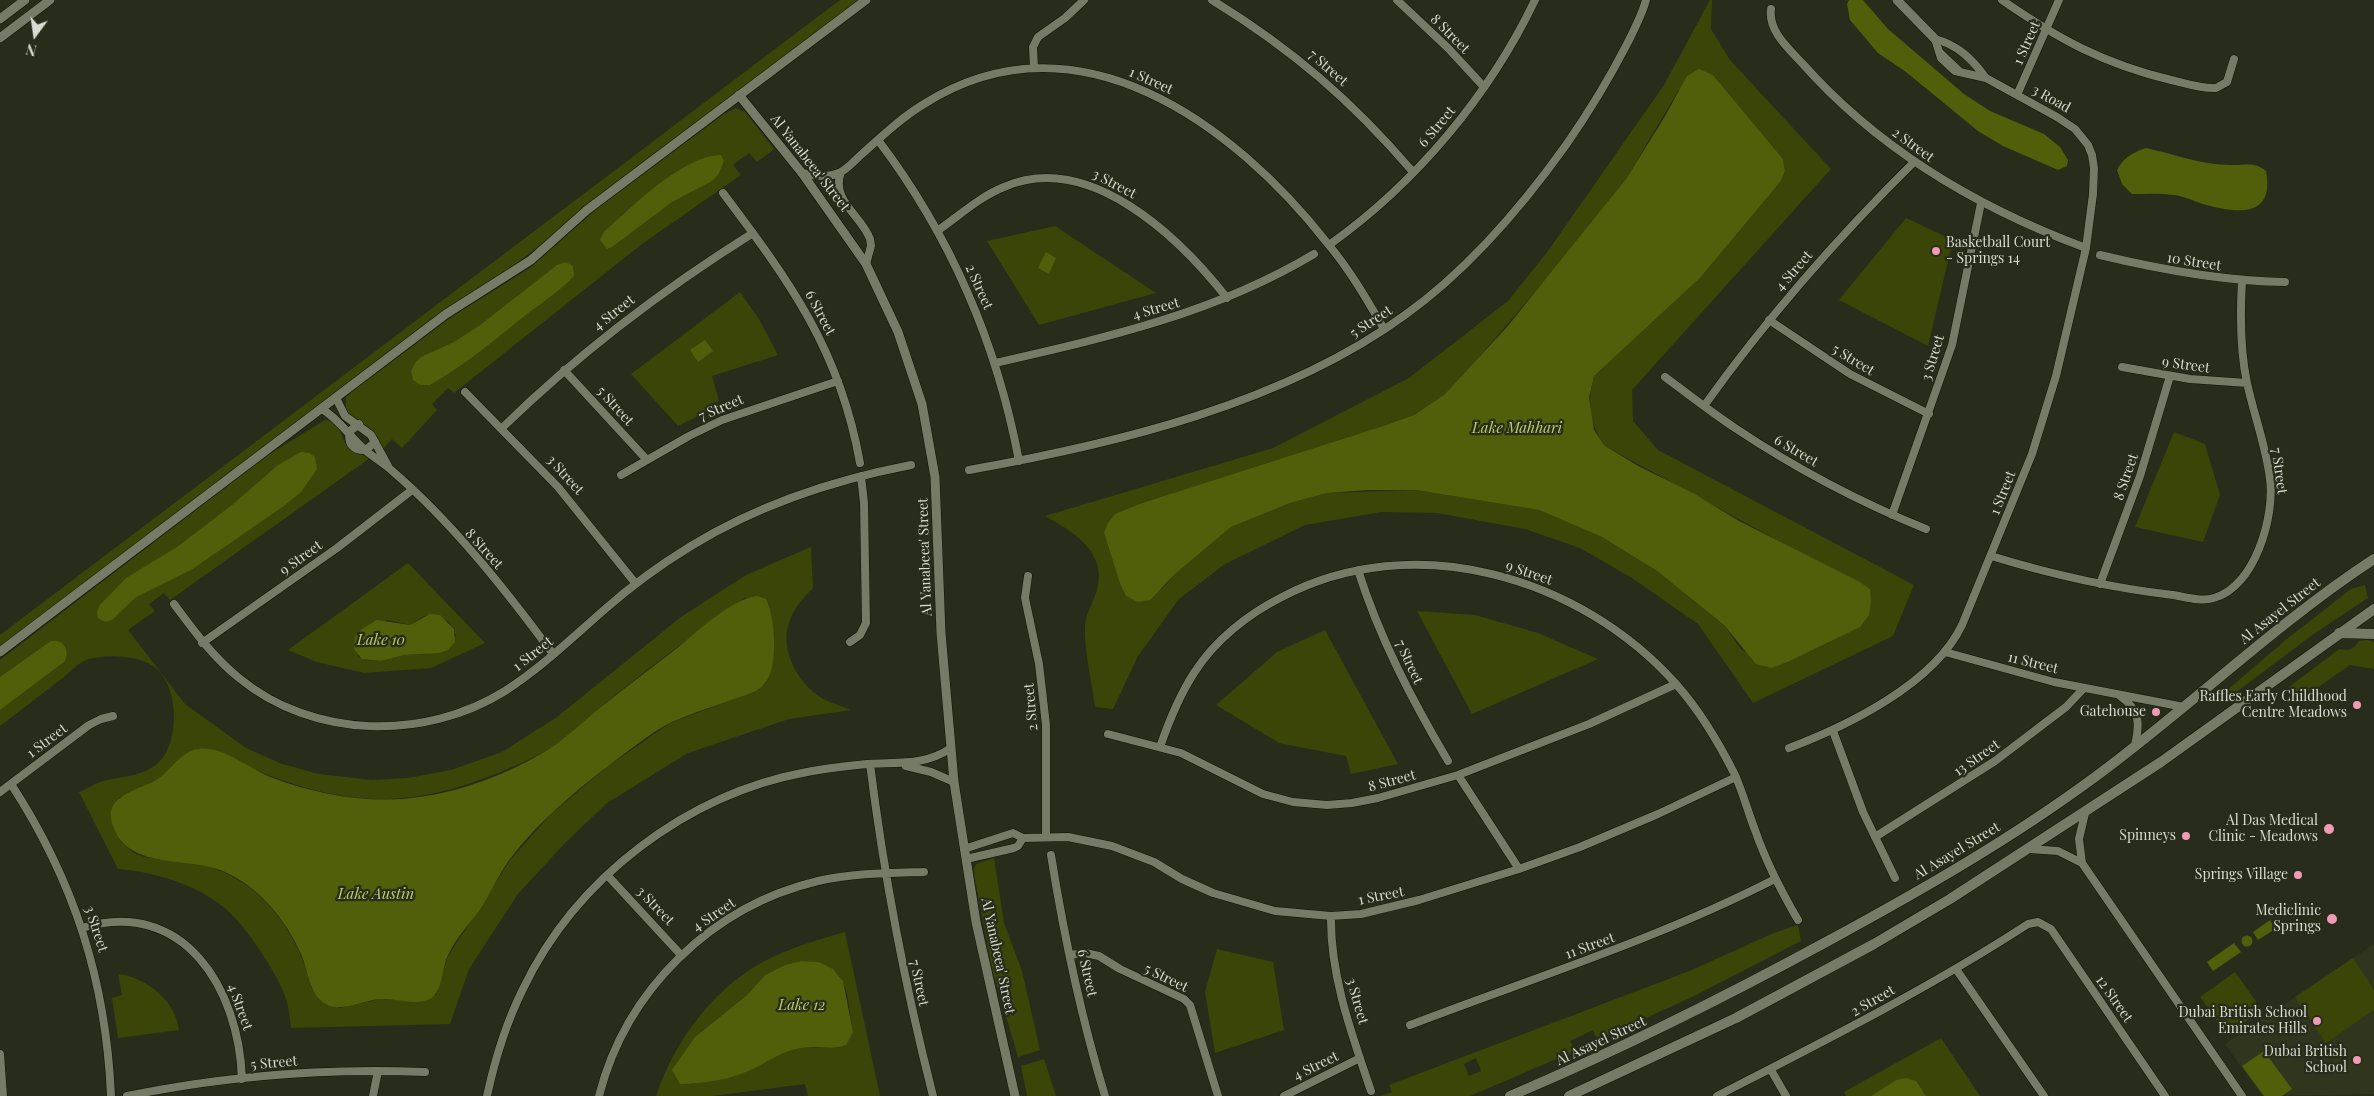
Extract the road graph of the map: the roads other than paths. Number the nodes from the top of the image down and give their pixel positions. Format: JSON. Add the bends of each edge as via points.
{"nodes":[{"id":1,"x":25,"y":0,"type":"edge"},
{"id":2,"x":50,"y":0,"type":"edge"},
{"id":3,"x":866,"y":0,"type":"edge"},
{"id":4,"x":1084,"y":0,"type":"edge"},
{"id":5,"x":1212,"y":0,"type":"edge"},
{"id":6,"x":1397,"y":0,"type":"edge"},
{"id":7,"x":1412,"y":0,"type":"edge"},
{"id":8,"x":1535,"y":0,"type":"edge"},
{"id":9,"x":1646,"y":0,"type":"edge"},
{"id":10,"x":1897,"y":0,"type":"edge"},
{"id":11,"x":2002,"y":0,"type":"edge"},
{"id":12,"x":2059,"y":0,"type":"edge"},
{"id":13,"x":16,"y":4,"type":"edge"},
{"id":14,"x":1407,"y":8,"type":"junction"},
{"id":15,"x":1771,"y":9,"type":"dead end"},
{"id":16,"x":0,"y":19,"type":"edge"},
{"id":17,"x":2046,"y":30,"type":"junction"},
{"id":18,"x":0,"y":38,"type":"edge"},
{"id":19,"x":1935,"y":39,"type":"junction"},
{"id":20,"x":2234,"y":59,"type":"dead end"},
{"id":21,"x":1034,"y":68,"type":"junction"},
{"id":22,"x":1986,"y":78,"type":"junction"},
{"id":23,"x":1484,"y":87,"type":"junction"},
{"id":24,"x":739,"y":95,"type":"junction"},
{"id":25,"x":2017,"y":95,"type":"junction"},
{"id":26,"x":878,"y":140,"type":"junction"},
{"id":27,"x":2092,"y":155,"type":"joint"},
{"id":28,"x":1914,"y":162,"type":"junction"},
{"id":29,"x":841,"y":172,"type":"junction"},
{"id":30,"x":1413,"y":172,"type":"junction"},
{"id":31,"x":802,"y":173,"type":"junction"},
{"id":32,"x":723,"y":193,"type":"dead end"},
{"id":33,"x":1982,"y":203,"type":"junction"},
{"id":34,"x":938,"y":231,"type":"junction"},
{"id":35,"x":753,"y":233,"type":"junction"},
{"id":36,"x":1329,"y":244,"type":"junction"},
{"id":37,"x":2086,"y":248,"type":"junction"},
{"id":38,"x":1314,"y":254,"type":"dead end"},
{"id":39,"x":2100,"y":255,"type":"dead end"},
{"id":40,"x":866,"y":264,"type":"junction"},
{"id":41,"x":2242,"y":281,"type":"junction"},
{"id":42,"x":2285,"y":282,"type":"dead end"},
{"id":43,"x":1227,"y":298,"type":"junction"},
{"id":44,"x":1768,"y":320,"type":"junction"},
{"id":45,"x":1384,"y":329,"type":"junction"},
{"id":46,"x":995,"y":363,"type":"junction"},
{"id":47,"x":2122,"y":367,"type":"dead end"},
{"id":48,"x":564,"y":370,"type":"junction"},
{"id":49,"x":2170,"y":376,"type":"junction"},
{"id":50,"x":1664,"y":377,"type":"dead end"},
{"id":51,"x":838,"y":381,"type":"junction"},
{"id":52,"x":2247,"y":383,"type":"junction"},
{"id":53,"x":465,"y":392,"type":"dead end"},
{"id":54,"x":336,"y":398,"type":"junction"},
{"id":55,"x":1704,"y":406,"type":"junction"},
{"id":56,"x":322,"y":408,"type":"junction"},
{"id":57,"x":1929,"y":414,"type":"junction"},
{"id":58,"x":359,"y":424,"type":"junction"},
{"id":59,"x":502,"y":428,"type":"junction"},
{"id":60,"x":349,"y":433,"type":"junction"},
{"id":61,"x":375,"y":442,"type":"junction"},
{"id":62,"x":366,"y":450,"type":"junction"},
{"id":63,"x":647,"y":460,"type":"junction"},
{"id":64,"x":1019,"y":461,"type":"junction"},
{"id":65,"x":860,"y":463,"type":"dead end"},
{"id":66,"x":911,"y":465,"type":"dead end"},
{"id":67,"x":389,"y":468,"type":"junction"},
{"id":68,"x":969,"y":470,"type":"dead end"},
{"id":69,"x":621,"y":475,"type":"dead end"},
{"id":70,"x":861,"y":476,"type":"junction"},
{"id":71,"x":412,"y":490,"type":"junction"},
{"id":72,"x":1892,"y":515,"type":"junction"},
{"id":73,"x":1926,"y":529,"type":"dead end"},
{"id":74,"x":1991,"y":556,"type":"junction"},
{"id":75,"x":2374,"y":560,"type":"edge"},
{"id":76,"x":1358,"y":570,"type":"junction"},
{"id":77,"x":2357,"y":570,"type":"junction"},
{"id":78,"x":2374,"y":570,"type":"edge"},
{"id":79,"x":1028,"y":576,"type":"dead end"},
{"id":80,"x":636,"y":584,"type":"junction"},
{"id":81,"x":2100,"y":584,"type":"junction"},
{"id":82,"x":174,"y":604,"type":"dead end"},
{"id":83,"x":2374,"y":609,"type":"edge"},
{"id":84,"x":2338,"y":633,"type":"junction"},
{"id":85,"x":2374,"y":634,"type":"edge"},
{"id":86,"x":850,"y":642,"type":"dead end"},
{"id":87,"x":202,"y":643,"type":"junction"},
{"id":88,"x":0,"y":652,"type":"edge"},
{"id":89,"x":1945,"y":652,"type":"junction"},
{"id":90,"x":553,"y":654,"type":"junction"},
{"id":91,"x":1676,"y":684,"type":"junction"},
{"id":92,"x":2084,"y":688,"type":"junction"},
{"id":93,"x":2116,"y":694,"type":"junction"},
{"id":94,"x":2184,"y":707,"type":"junction"},
{"id":95,"x":113,"y":716,"type":"dead end"},
{"id":96,"x":1833,"y":731,"type":"junction"},
{"id":97,"x":1108,"y":734,"type":"dead end"},
{"id":98,"x":2135,"y":746,"type":"junction"},
{"id":99,"x":1160,"y":747,"type":"junction"},
{"id":100,"x":951,"y":748,"type":"junction"},
{"id":101,"x":1789,"y":748,"type":"dead end"},
{"id":102,"x":1448,"y":761,"type":"dead end"},
{"id":103,"x":891,"y":763,"type":"junction"},
{"id":104,"x":870,"y":764,"type":"junction"},
{"id":105,"x":1458,"y":775,"type":"junction"},
{"id":106,"x":1736,"y":777,"type":"junction"},
{"id":107,"x":954,"y":782,"type":"junction"},
{"id":108,"x":11,"y":784,"type":"junction"},
{"id":109,"x":0,"y":792,"type":"edge"},
{"id":110,"x":2085,"y":813,"type":"junction"},
{"id":111,"x":1046,"y":836,"type":"junction"},
{"id":112,"x":1874,"y":837,"type":"junction"},
{"id":113,"x":1023,"y":838,"type":"junction"},
{"id":114,"x":2030,"y":849,"type":"junction"},
{"id":115,"x":965,"y":854,"type":"junction"},
{"id":116,"x":1051,"y":854,"type":"dead end"},
{"id":117,"x":2082,"y":863,"type":"junction"},
{"id":118,"x":1519,"y":869,"type":"junction"},
{"id":119,"x":924,"y":872,"type":"dead end"},
{"id":120,"x":885,"y":874,"type":"junction"},
{"id":121,"x":608,"y":876,"type":"junction"},
{"id":122,"x":1895,"y":878,"type":"dead end"},
{"id":123,"x":1775,"y":879,"type":"junction"},
{"id":124,"x":1331,"y":916,"type":"junction"},
{"id":125,"x":1798,"y":920,"type":"dead end"},
{"id":126,"x":2038,"y":922,"type":"joint"},
{"id":127,"x":82,"y":928,"type":"junction"},
{"id":128,"x":681,"y":955,"type":"junction"},
{"id":129,"x":1070,"y":955,"type":"junction"},
{"id":130,"x":1956,"y":969,"type":"junction"},
{"id":131,"x":1410,"y":1024,"type":"dead end"},
{"id":132,"x":0,"y":1054,"type":"edge"},
{"id":133,"x":1360,"y":1058,"type":"junction"},
{"id":134,"x":1010,"y":1067,"type":"junction"},
{"id":135,"x":1771,"y":1070,"type":"junction"},
{"id":136,"x":378,"y":1071,"type":"junction"},
{"id":137,"x":425,"y":1072,"type":"dead end"},
{"id":138,"x":242,"y":1079,"type":"junction"},
{"id":139,"x":1371,"y":1091,"type":"dead end"},
{"id":140,"x":1573,"y":1095,"type":"edge"},
{"id":141,"x":3,"y":1096,"type":"edge"},
{"id":142,"x":111,"y":1096,"type":"edge"},
{"id":143,"x":127,"y":1096,"type":"edge"},
{"id":144,"x":373,"y":1096,"type":"edge"},
{"id":145,"x":487,"y":1096,"type":"edge"},
{"id":146,"x":599,"y":1096,"type":"edge"},
{"id":147,"x":933,"y":1096,"type":"edge"},
{"id":148,"x":1015,"y":1096,"type":"edge"},
{"id":149,"x":1021,"y":1096,"type":"edge"},
{"id":150,"x":1105,"y":1096,"type":"edge"},
{"id":151,"x":1218,"y":1096,"type":"edge"},
{"id":152,"x":1284,"y":1096,"type":"edge"},
{"id":153,"x":1510,"y":1096,"type":"edge"},
{"id":154,"x":1717,"y":1096,"type":"edge"},
{"id":155,"x":1786,"y":1096,"type":"edge"},
{"id":156,"x":2044,"y":1096,"type":"edge"},
{"id":157,"x":2166,"y":1096,"type":"edge"},
{"id":158,"x":2242,"y":1096,"type":"edge"}],
"edges":[{"from":1,"to":13,"type":"street"},
{"from":2,"to":18,"type":"street"},
{"from":3,"to":24,"type":"street"},
{"from":4,"to":21,"type":"street","via":[[1038,37],[1033,47]]},
{"from":5,"to":30,"type":"street","name":"7 Street","via":[[1286,49],[1321,78]]},
{"from":6,"to":14,"type":"street","name":"8 Street"},
{"from":7,"to":14,"type":"street"},
{"from":8,"to":23,"type":"street","name":"6 Street"},
{"from":9,"to":45,"type":"street","name":"5 Street","via":[[1598,97],[1533,190],[1463,266],[1406,315]]},
{"from":10,"to":19,"type":"street","name":"3 Road"},
{"from":11,"to":17,"type":"street"},
{"from":12,"to":17,"type":"street","name":"1 Street"},
{"from":13,"to":16,"type":"street"},
{"from":14,"to":23,"type":"street","name":"8 Street"},
{"from":15,"to":28,"type":"street","name":"2 Street","via":[[1771,23],[1776,33],[1809,72],[1857,118]]},
{"from":17,"to":20,"type":"street","via":[[2086,52],[2122,66],[2211,88],[2227,82]]},
{"from":17,"to":25,"type":"street","name":"1 Street"},
{"from":19,"to":22,"type":"street","name":"3 Road","via":[[1962,51]]},
{"from":19,"to":22,"type":"street","name":"3 Road","via":[[1948,66]]},
{"from":21,"to":26,"type":"street","name":"1 Street","via":[[1001,72],[950,90],[924,104]]},
{"from":21,"to":36,"type":"street","name":"1 Street","via":[[1075,70],[1104,76],[1152,93],[1174,105],[1249,160]]},
{"from":22,"to":25,"type":"street","name":"3 Road"},
{"from":23,"to":30,"type":"street","name":"6 Street","via":[[1449,133]]},
{"from":24,"to":31,"type":"street","name":"Al Yanabeea' Street"},
{"from":24,"to":54,"type":"street","via":[[587,210],[531,260],[446,314]]},
{"from":25,"to":27,"type":"street","name":"3 Road","via":[[2074,129]]},
{"from":26,"to":29,"type":"street","name":"1 Street"},
{"from":26,"to":34,"type":"street","name":"2 Street"},
{"from":27,"to":37,"type":"street","name":"1 Street","via":[[2094,187]]},
{"from":28,"to":33,"type":"street","name":"2 Street"},
{"from":28,"to":44,"type":"street","name":"4 Street","via":[[1839,239]]},
{"from":29,"to":31,"type":"street","via":[[827,176]]},
{"from":29,"to":40,"type":"street","via":[[840,195],[870,239]]},
{"from":30,"to":36,"type":"street","name":"6 Street","via":[[1374,210]]},
{"from":31,"to":40,"type":"street","name":"Al Yanabeea' Street"},
{"from":32,"to":35,"type":"street","name":"6 Street"},
{"from":33,"to":37,"type":"street","name":"2 Street"},
{"from":33,"to":57,"type":"street","name":"3 Street","via":[[1952,345]]},
{"from":34,"to":43,"type":"street","name":"3 Street","via":[[981,198],[1005,186],[1055,178],[1078,182],[1119,200],[1164,232],[1190,255]]},
{"from":34,"to":46,"type":"street","name":"2 Street","via":[[970,295]]},
{"from":35,"to":48,"type":"street","name":"4 Street","via":[[652,300]]},
{"from":35,"to":51,"type":"street","name":"6 Street","via":[[799,298]]},
{"from":36,"to":45,"type":"street","name":"1 Street"},
{"from":37,"to":74,"type":"street","name":"1 Street","via":[[2067,336],[2045,415]]},
{"from":38,"to":43,"type":"street","name":"4 Street"},
{"from":39,"to":41,"type":"street","name":"10 Street","via":[[2177,273]]},
{"from":40,"to":100,"type":"street","name":"Al Yanabeea' Street","via":[[911,368],[930,440],[938,514],[941,633]]},
{"from":41,"to":42,"type":"street","name":"10 Street"},
{"from":41,"to":52,"type":"street","name":"7 Street","via":[[2241,329]]},
{"from":43,"to":46,"type":"street","name":"4 Street","via":[[1131,329]]},
{"from":44,"to":55,"type":"street","name":"4 Street"},
{"from":44,"to":57,"type":"street","name":"5 Street","via":[[1850,374]]},
{"from":45,"to":64,"type":"street","name":"5 Street","via":[[1322,366],[1246,398],[1146,430]]},
{"from":46,"to":64,"type":"street","name":"2 Street"},
{"from":47,"to":49,"type":"street","name":"9 Street"},
{"from":48,"to":59,"type":"street","name":"4 Street"},
{"from":48,"to":63,"type":"street","name":"5 Street"},
{"from":49,"to":52,"type":"street","name":"9 Street"},
{"from":49,"to":81,"type":"street","name":"8 Street","via":[[2140,476]]},
{"from":50,"to":55,"type":"street","name":"6 Street"},
{"from":51,"to":63,"type":"street","name":"7 Street","via":[[722,420]]},
{"from":51,"to":65,"type":"street","name":"6 Street","via":[[853,427]]},
{"from":52,"to":81,"type":"street","name":"7 Street","via":[[2268,465],[2271,498],[2266,533],[2251,565],[2228,591],[2208,599]]},
{"from":53,"to":59,"type":"street","name":"3 Street"},
{"from":54,"to":56,"type":"street"},
{"from":54,"to":58,"type":"street","name":"8 Street","via":[[345,416]]},
{"from":55,"to":72,"type":"street","name":"6 Street","via":[[1801,469]]},
{"from":56,"to":60,"type":"street"},
{"from":56,"to":88,"type":"street"},
{"from":57,"to":72,"type":"street","name":"3 Street"},
{"from":58,"to":60,"type":"street"},
{"from":58,"to":61,"type":"street","name":"8 Street"},
{"from":59,"to":80,"type":"street","name":"3 Street","via":[[574,506]]},
{"from":60,"to":62,"type":"street","via":[[348,439],[354,449]]},
{"from":61,"to":62,"type":"street"},
{"from":61,"to":67,"type":"street","name":"8 Street"},
{"from":62,"to":67,"type":"street","name":"8 Street"},
{"from":63,"to":69,"type":"street","name":"7 Street"},
{"from":64,"to":68,"type":"street","name":"5 Street"},
{"from":66,"to":70,"type":"street","name":"1 Street"},
{"from":67,"to":71,"type":"street","name":"8 Street"},
{"from":70,"to":80,"type":"street","name":"1 Street","via":[[808,491],[756,512],[689,547]]},
{"from":70,"to":86,"type":"street","via":[[866,623],[860,635]]},
{"from":71,"to":87,"type":"street","name":"9 Street","via":[[337,548]]},
{"from":71,"to":90,"type":"street","name":"8 Street","via":[[491,575]]},
{"from":72,"to":73,"type":"street","name":"6 Street"},
{"from":74,"to":81,"type":"street","name":"7 Street"},
{"from":74,"to":89,"type":"street","name":"1 Street","via":[[1959,630]]},
{"from":75,"to":77,"type":"main road","name":"Al Asayel Street"},
{"from":76,"to":91,"type":"street","name":"9 Street","via":[[1434,564],[1520,582],[1565,600],[1606,624],[1646,654]]},
{"from":76,"to":99,"type":"street","name":"9 Street","via":[[1291,592],[1247,618],[1228,634],[1195,671],[1169,720]]},
{"from":76,"to":102,"type":"street","name":"7 Street","via":[[1393,659]]},
{"from":77,"to":78,"type":"main road"},
{"from":77,"to":94,"type":"main road","name":"Al Asayel Street","via":[[2273,632]]},
{"from":79,"to":111,"type":"street","name":"2 Street","via":[[1025,598],[1039,664],[1046,734]]},
{"from":80,"to":90,"type":"street","name":"1 Street"},
{"from":82,"to":87,"type":"street","name":"1 Street"},
{"from":83,"to":84,"type":"main road"},
{"from":84,"to":85,"type":"main road"},
{"from":84,"to":110,"type":"main road","via":[[2161,762]]},
{"from":87,"to":90,"type":"street","name":"1 Street","via":[[241,680],[286,706],[325,720],[370,726],[418,724],[472,708],[505,690]]},
{"from":89,"to":92,"type":"street","name":"11 Street"},
{"from":89,"to":96,"type":"street","name":"1 Street","via":[[1898,692]]},
{"from":91,"to":105,"type":"street","name":"8 Street","via":[[1589,724]]},
{"from":91,"to":106,"type":"street","name":"9 Street","via":[[1710,729]]},
{"from":92,"to":93,"type":"street","name":"11 Street"},
{"from":92,"to":112,"type":"street","name":"13 Street","via":[[2066,707],[1995,761]]},
{"from":93,"to":94,"type":"street","name":"11 Street"},
{"from":93,"to":98,"type":"street","via":[[2127,701],[2137,714]]},
{"from":94,"to":98,"type":"main road","name":"Al Asayel Street"},
{"from":95,"to":108,"type":"street","name":"1 Street","via":[[89,725]]},
{"from":96,"to":101,"type":"street","name":"1 Street"},
{"from":96,"to":112,"type":"street"},
{"from":97,"to":99,"type":"street","name":"8 Street"},
{"from":98,"to":153,"type":"main road","name":"Al Asayel Street","via":[[2017,830],[1864,922],[1642,1038]]},
{"from":99,"to":105,"type":"street","name":"8 Street","via":[[1200,762],[1263,794],[1293,802],[1327,805],[1378,798]]},
{"from":100,"to":103,"type":"street","via":[[927,760]]},
{"from":100,"to":107,"type":"street","name":"Al Yanabeea' Street"},
{"from":103,"to":104,"type":"street"},
{"from":103,"to":107,"type":"street","via":[[932,772]]},
{"from":104,"to":120,"type":"street"},
{"from":104,"to":121,"type":"street","via":[[799,773],[736,792],[667,828]]},
{"from":105,"to":118,"type":"street"},
{"from":106,"to":118,"type":"street","name":"1 Street","via":[[1658,814]]},
{"from":106,"to":123,"type":"street","name":"9 Street"},
{"from":107,"to":115,"type":"street","name":"Al Yanabeea' Street"},
{"from":108,"to":109,"type":"street","name":"1 Street"},
{"from":108,"to":127,"type":"street","name":"3 Street","via":[[47,842]]},
{"from":110,"to":114,"type":"main road"},
{"from":110,"to":117,"type":"street","via":[[2079,839]]},
{"from":111,"to":113,"type":"street","name":"1 Street"},
{"from":111,"to":124,"type":"street","name":"1 Street","via":[[1083,839],[1112,846],[1154,862],[1213,893],[1248,905],[1303,915]]},
{"from":112,"to":122,"type":"street"},
{"from":113,"to":115,"type":"street","name":"1 Street","via":[[1014,848]]},
{"from":113,"to":115,"type":"street","name":"1 Street","via":[[1010,834]]},
{"from":114,"to":117,"type":"street","via":[[2058,851]]},
{"from":114,"to":140,"type":"main road","via":[[1828,969],[1736,1018]]},
{"from":115,"to":134,"type":"street","name":"Al Yanabeea' Street","via":[[981,945]]},
{"from":116,"to":129,"type":"street","name":"6 Street"},
{"from":117,"to":158,"type":"street"},
{"from":118,"to":124,"type":"street","name":"1 Street","via":[[1390,908]]},
{"from":119,"to":120,"type":"street","name":"4 Street"},
{"from":120,"to":128,"type":"street","name":"4 Street","via":[[826,880],[770,897],[725,921]]},
{"from":120,"to":147,"type":"street","name":"7 Street","via":[[903,971]]},
{"from":121,"to":128,"type":"street","name":"3 Street"},
{"from":121,"to":145,"type":"street","via":[[559,928],[523,989],[500,1046]]},
{"from":123,"to":125,"type":"street","name":"9 Street"},
{"from":123,"to":131,"type":"street","name":"11 Street","via":[[1654,935]]},
{"from":124,"to":133,"type":"street","name":"3 Street","via":[[1335,972]]},
{"from":126,"to":130,"type":"street","name":"2 Street","via":[[2028,924]]},
{"from":126,"to":157,"type":"street","name":"12 Street","via":[[2050,929]]},
{"from":127,"to":138,"type":"street","name":"4 Street","via":[[111,922],[142,924],[165,933],[196,955],[217,981],[230,1010],[238,1038]]},
{"from":127,"to":142,"type":"street","name":"3 Street","via":[[103,1014]]},
{"from":128,"to":146,"type":"street","name":"4 Street","via":[[657,981],[628,1024],[612,1057]]},
{"from":129,"to":150,"type":"street","name":"6 Street"},
{"from":129,"to":151,"type":"street","name":"5 Street","via":[[1085,953],[1099,956],[1190,1005]]},
{"from":130,"to":135,"type":"street","name":"2 Street"},
{"from":130,"to":156,"type":"street"},
{"from":132,"to":141,"type":"street"},
{"from":133,"to":139,"type":"street","name":"3 Street"},
{"from":133,"to":152,"type":"street","name":"4 Street"},
{"from":134,"to":148,"type":"street","name":"Al Yanabeea' Street"},
{"from":134,"to":149,"type":"street","name":"Al Yanabeea' Street"},
{"from":135,"to":154,"type":"street","name":"2 Street"},
{"from":135,"to":155,"type":"street"},
{"from":136,"to":137,"type":"street","name":"5 Street"},
{"from":136,"to":138,"type":"street","name":"5 Street"},
{"from":136,"to":144,"type":"street"},
{"from":138,"to":143,"type":"street","name":"5 Street"}]}
